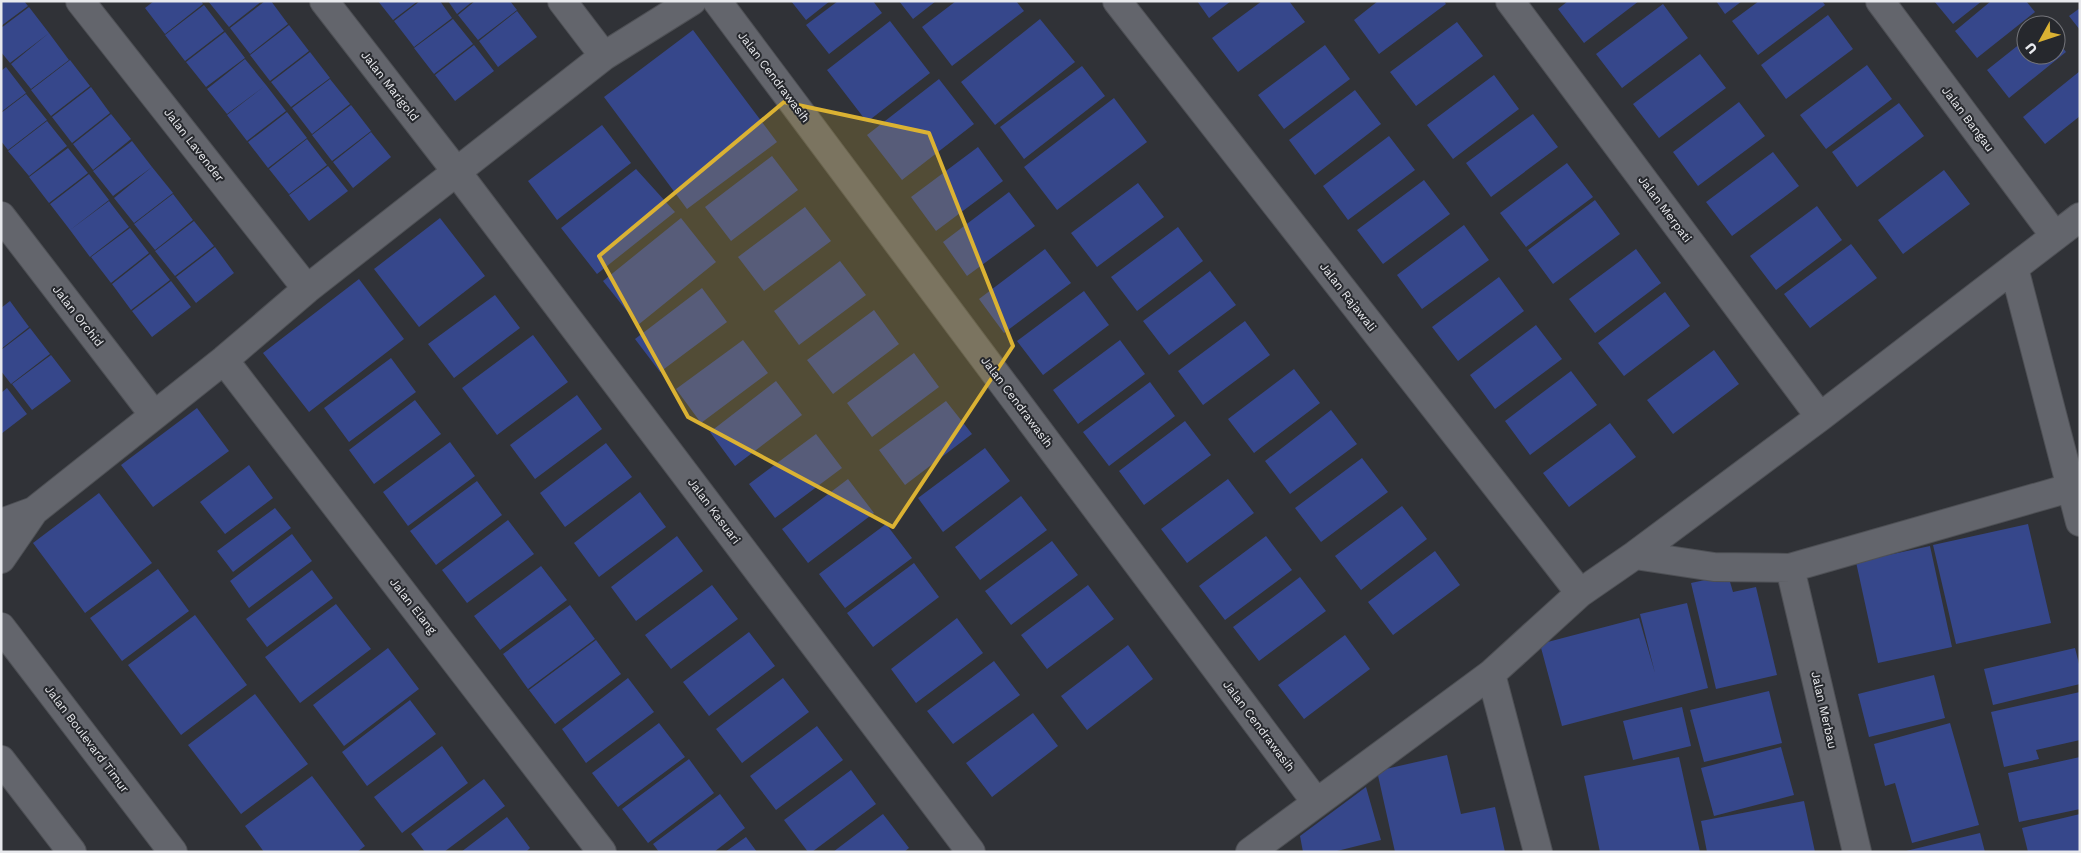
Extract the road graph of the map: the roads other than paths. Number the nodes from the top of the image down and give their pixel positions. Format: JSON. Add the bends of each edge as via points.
{"nodes":[{"id":1,"x":80,"y":1,"type":"edge"},
{"id":2,"x":324,"y":1,"type":"edge"},
{"id":3,"x":562,"y":1,"type":"edge"},
{"id":4,"x":692,"y":1,"type":"edge"},
{"id":5,"x":717,"y":1,"type":"edge"},
{"id":6,"x":1117,"y":1,"type":"edge"},
{"id":7,"x":1510,"y":1,"type":"edge"},
{"id":8,"x":1880,"y":1,"type":"edge"},
{"id":9,"x":604,"y":56,"type":"junction"},
{"id":10,"x":456,"y":171,"type":"junction"},
{"id":11,"x":1,"y":216,"type":"edge"},
{"id":12,"x":2080,"y":217,"type":"edge"},
{"id":13,"x":2055,"y":236,"type":"junction"},
{"id":14,"x":2014,"y":268,"type":"junction"},
{"id":15,"x":307,"y":289,"type":"junction"},
{"id":16,"x":224,"y":360,"type":"junction"},
{"id":17,"x":154,"y":415,"type":"junction"},
{"id":18,"x":1820,"y":417,"type":"junction"},
{"id":19,"x":2075,"y":486,"type":"edge"},
{"id":20,"x":34,"y":511,"type":"junction"},
{"id":21,"x":2080,"y":522,"type":"edge"},
{"id":22,"x":1,"y":523,"type":"edge"},
{"id":23,"x":1635,"y":555,"type":"junction"},
{"id":24,"x":1,"y":559,"type":"edge"},
{"id":25,"x":1790,"y":568,"type":"junction"},
{"id":26,"x":1580,"y":594,"type":"junction"},
{"id":27,"x":1,"y":627,"type":"edge"},
{"id":28,"x":1491,"y":674,"type":"junction"},
{"id":29,"x":1,"y":760,"type":"edge"},
{"id":30,"x":1316,"y":802,"type":"junction"},
{"id":31,"x":1256,"y":850,"type":"edge"},
{"id":32,"x":72,"y":852,"type":"edge"},
{"id":33,"x":173,"y":852,"type":"edge"},
{"id":34,"x":602,"y":852,"type":"edge"},
{"id":35,"x":971,"y":852,"type":"edge"},
{"id":36,"x":1538,"y":852,"type":"edge"},
{"id":37,"x":1857,"y":852,"type":"edge"}],
"edges":[{"from":1,"to":15,"type":"street","name":"Jalan Lavender"},
{"from":2,"to":10,"type":"street","name":"Jalan Marigold"},
{"from":3,"to":9,"type":"street"},
{"from":4,"to":9,"type":"street"},
{"from":5,"to":30,"type":"street","name":"Jalan Cendrawasih"},
{"from":6,"to":26,"type":"street","name":"Jalan Rajawali"},
{"from":7,"to":18,"type":"street","name":"Jalan Merpati"},
{"from":8,"to":13,"type":"street","name":"Jalan Bangau"},
{"from":9,"to":10,"type":"street"},
{"from":10,"to":15,"type":"street"},
{"from":10,"to":35,"type":"street","name":"Jalan Kasuari"},
{"from":11,"to":17,"type":"street","name":"Jalan Orchid"},
{"from":12,"to":13,"type":"street"},
{"from":13,"to":14,"type":"street"},
{"from":14,"to":18,"type":"street"},
{"from":14,"to":19,"type":"street"},
{"from":15,"to":16,"type":"street"},
{"from":16,"to":17,"type":"street"},
{"from":16,"to":34,"type":"street","name":"Jalan Elang"},
{"from":17,"to":20,"type":"street"},
{"from":18,"to":23,"type":"street"},
{"from":19,"to":21,"type":"street"},
{"from":19,"to":25,"type":"street"},
{"from":20,"to":22,"type":"street"},
{"from":20,"to":24,"type":"street"},
{"from":23,"to":25,"type":"street","via":[[1714,567]]},
{"from":23,"to":26,"type":"street"},
{"from":25,"to":37,"type":"street","name":"Jalan Merbau"},
{"from":26,"to":28,"type":"street"},
{"from":27,"to":33,"type":"street","name":"Jalan Boulevard Timur"},
{"from":28,"to":30,"type":"street"},
{"from":28,"to":36,"type":"street"},
{"from":29,"to":32,"type":"street"},
{"from":30,"to":31,"type":"street"}]}
